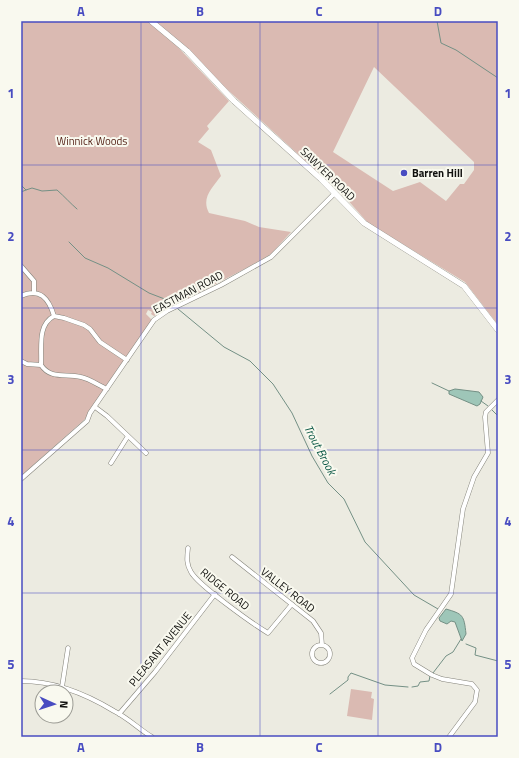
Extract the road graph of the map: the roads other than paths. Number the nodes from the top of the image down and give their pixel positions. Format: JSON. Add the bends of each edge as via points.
{"nodes":[{"id":1,"x":151,"y":21,"type":"edge"},
{"id":2,"x":335,"y":193,"type":"junction"},
{"id":3,"x":21,"y":266,"type":"edge"},
{"id":4,"x":34,"y":292,"type":"junction"},
{"id":5,"x":21,"y":296,"type":"edge"},
{"id":6,"x":54,"y":316,"type":"junction"},
{"id":7,"x":498,"y":330,"type":"edge"},
{"id":8,"x":127,"y":360,"type":"junction"},
{"id":9,"x":21,"y":361,"type":"edge"},
{"id":10,"x":41,"y":365,"type":"junction"},
{"id":11,"x":107,"y":389,"type":"junction"},
{"id":12,"x":498,"y":400,"type":"edge"},
{"id":13,"x":95,"y":407,"type":"junction"},
{"id":14,"x":128,"y":436,"type":"junction"},
{"id":15,"x":146,"y":453,"type":"dead end"},
{"id":16,"x":111,"y":463,"type":"dead end"},
{"id":17,"x":21,"y":479,"type":"edge"},
{"id":18,"x":188,"y":548,"type":"dead end"},
{"id":19,"x":232,"y":557,"type":"dead end"},
{"id":20,"x":215,"y":594,"type":"junction"},
{"id":21,"x":292,"y":604,"type":"junction"},
{"id":22,"x":322,"y":645,"type":"junction"},
{"id":23,"x":68,"y":648,"type":"dead end"},
{"id":24,"x":21,"y":681,"type":"edge"},
{"id":25,"x":52,"y":684,"type":"edge"},
{"id":26,"x":62,"y":684,"type":"edge"},
{"id":27,"x":74,"y":692,"type":"edge"},
{"id":28,"x":119,"y":714,"type":"junction"},
{"id":29,"x":152,"y":737,"type":"edge"},
{"id":30,"x":449,"y":737,"type":"edge"}],
"edges":[{"from":1,"to":2,"type":"street","name":"SAWYER ROAD","via":[[187,51],[234,101]]},
{"from":2,"to":7,"type":"street","name":"SAWYER ROAD","via":[[367,226],[464,286]]},
{"from":2,"to":8,"type":"street","name":"EASTMAN ROAD","via":[[271,257],[154,320]]},
{"from":3,"to":4,"type":"street","via":[[34,281]]},
{"from":4,"to":5,"type":"street"},
{"from":4,"to":6,"type":"street","via":[[47,299]]},
{"from":6,"to":8,"type":"street","via":[[84,325],[100,342]]},
{"from":6,"to":10,"type":"street","via":[[43,327]]},
{"from":8,"to":11,"type":"street","name":"EASTMAN ROAD"},
{"from":9,"to":10,"type":"street"},
{"from":10,"to":11,"type":"street","via":[[49,373],[81,377]]},
{"from":11,"to":13,"type":"street","name":"EASTMAN ROAD"},
{"from":12,"to":30,"type":"street","via":[[486,412],[488,453],[474,477],[463,509],[451,594],[426,630],[412,658],[414,664],[432,675],[472,684],[477,690],[475,702]]},
{"from":13,"to":14,"type":"street"},
{"from":13,"to":17,"type":"street","name":"EASTMAN ROAD","via":[[87,421]]},
{"from":14,"to":15,"type":"street"},
{"from":14,"to":16,"type":"street"},
{"from":18,"to":20,"type":"street","name":"RIDGE ROAD","via":[[187,557],[191,573]]},
{"from":19,"to":21,"type":"street","name":"VALLEY ROAD"},
{"from":20,"to":21,"type":"street","name":"RIDGE ROAD","via":[[268,634]]},
{"from":20,"to":28,"type":"street","name":"PLEASANT AVENUE"},
{"from":21,"to":22,"type":"street","name":"VALLEY ROAD","via":[[320,630]]},
{"from":22,"to":22,"type":"street","name":"VALLEY ROAD","via":[[315,648],[313,653],[315,660],[323,663],[329,659],[330,653],[328,648]]},
{"from":23,"to":26,"type":"street"},
{"from":24,"to":25,"type":"street"},
{"from":27,"to":28,"type":"street"},
{"from":28,"to":29,"type":"street"}]}
